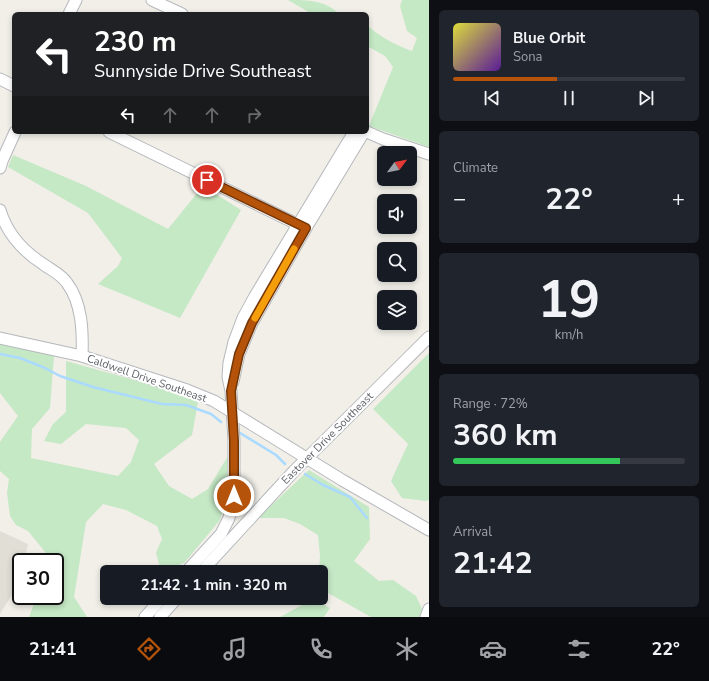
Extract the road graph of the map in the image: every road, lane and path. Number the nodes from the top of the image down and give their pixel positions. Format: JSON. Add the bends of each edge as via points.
{"nodes":[{"id":1,"x":76,"y":0,"type":"edge"},
{"id":2,"x":152,"y":0,"type":"edge"},
{"id":3,"x":70,"y":12,"type":"edge"},
{"id":4,"x":178,"y":12,"type":"edge"},
{"id":5,"x":0,"y":79,"type":"edge"},
{"id":6,"x":12,"y":85,"type":"edge"},
{"id":7,"x":369,"y":133,"type":"edge"},
{"id":8,"x":14,"y":134,"type":"edge"},
{"id":9,"x":113,"y":134,"type":"edge"},
{"id":10,"x":353,"y":134,"type":"edge"},
{"id":11,"x":363,"y":134,"type":"edge"},
{"id":12,"x":429,"y":154,"type":"edge"},
{"id":13,"x":0,"y":168,"type":"edge"},
{"id":14,"x":0,"y":210,"type":"edge"},
{"id":15,"x":302,"y":227,"type":"junction"},
{"id":16,"x":429,"y":337,"type":"edge"},
{"id":17,"x":0,"y":338,"type":"edge"},
{"id":18,"x":82,"y":356,"type":"junction"},
{"id":19,"x":232,"y":412,"type":"junction"},
{"id":20,"x":307,"y":458,"type":"junction"},
{"id":21,"x":429,"y":530,"type":"edge"},
{"id":22,"x":192,"y":565,"type":"edge"},
{"id":23,"x":207,"y":565,"type":"edge"},
{"id":24,"x":156,"y":605,"type":"edge"},
{"id":25,"x":171,"y":605,"type":"edge"},
{"id":26,"x":429,"y":608,"type":"edge"},
{"id":27,"x":145,"y":617,"type":"edge"},
{"id":28,"x":160,"y":617,"type":"edge"},
{"id":29,"x":426,"y":617,"type":"edge"}],
"edges":[{"from":1,"to":3,"type":"street"},
{"from":2,"to":4,"type":"street"},
{"from":5,"to":6,"type":"street"},
{"from":7,"to":12,"type":"street"},
{"from":8,"to":13,"type":"street"},
{"from":9,"to":15,"type":"street"},
{"from":10,"to":15,"type":"street"},
{"from":11,"to":15,"type":"street"},
{"from":14,"to":18,"type":"street","via":[[7,228],[22,247],[62,276],[75,296],[80,314]]},
{"from":15,"to":19,"type":"street","via":[[239,354],[231,391]]},
{"from":16,"to":20,"type":"street","name":"Eastover Drive Southeast"},
{"from":17,"to":18,"type":"street","name":"Caldwell Drive Southeast"},
{"from":18,"to":19,"type":"street","name":"Caldwell Drive Southeast","via":[[187,390]]},
{"from":19,"to":20,"type":"street","name":"Caldwell Drive Southeast"},
{"from":19,"to":22,"type":"street","via":[[234,496],[229,518],[221,534]]},
{"from":20,"to":21,"type":"street","name":"Caldwell Drive Southeast"},
{"from":20,"to":23,"type":"street","name":"Eastover Drive Southeast"},
{"from":24,"to":27,"type":"street"},
{"from":25,"to":28,"type":"street"},
{"from":26,"to":29,"type":"street"}]}
